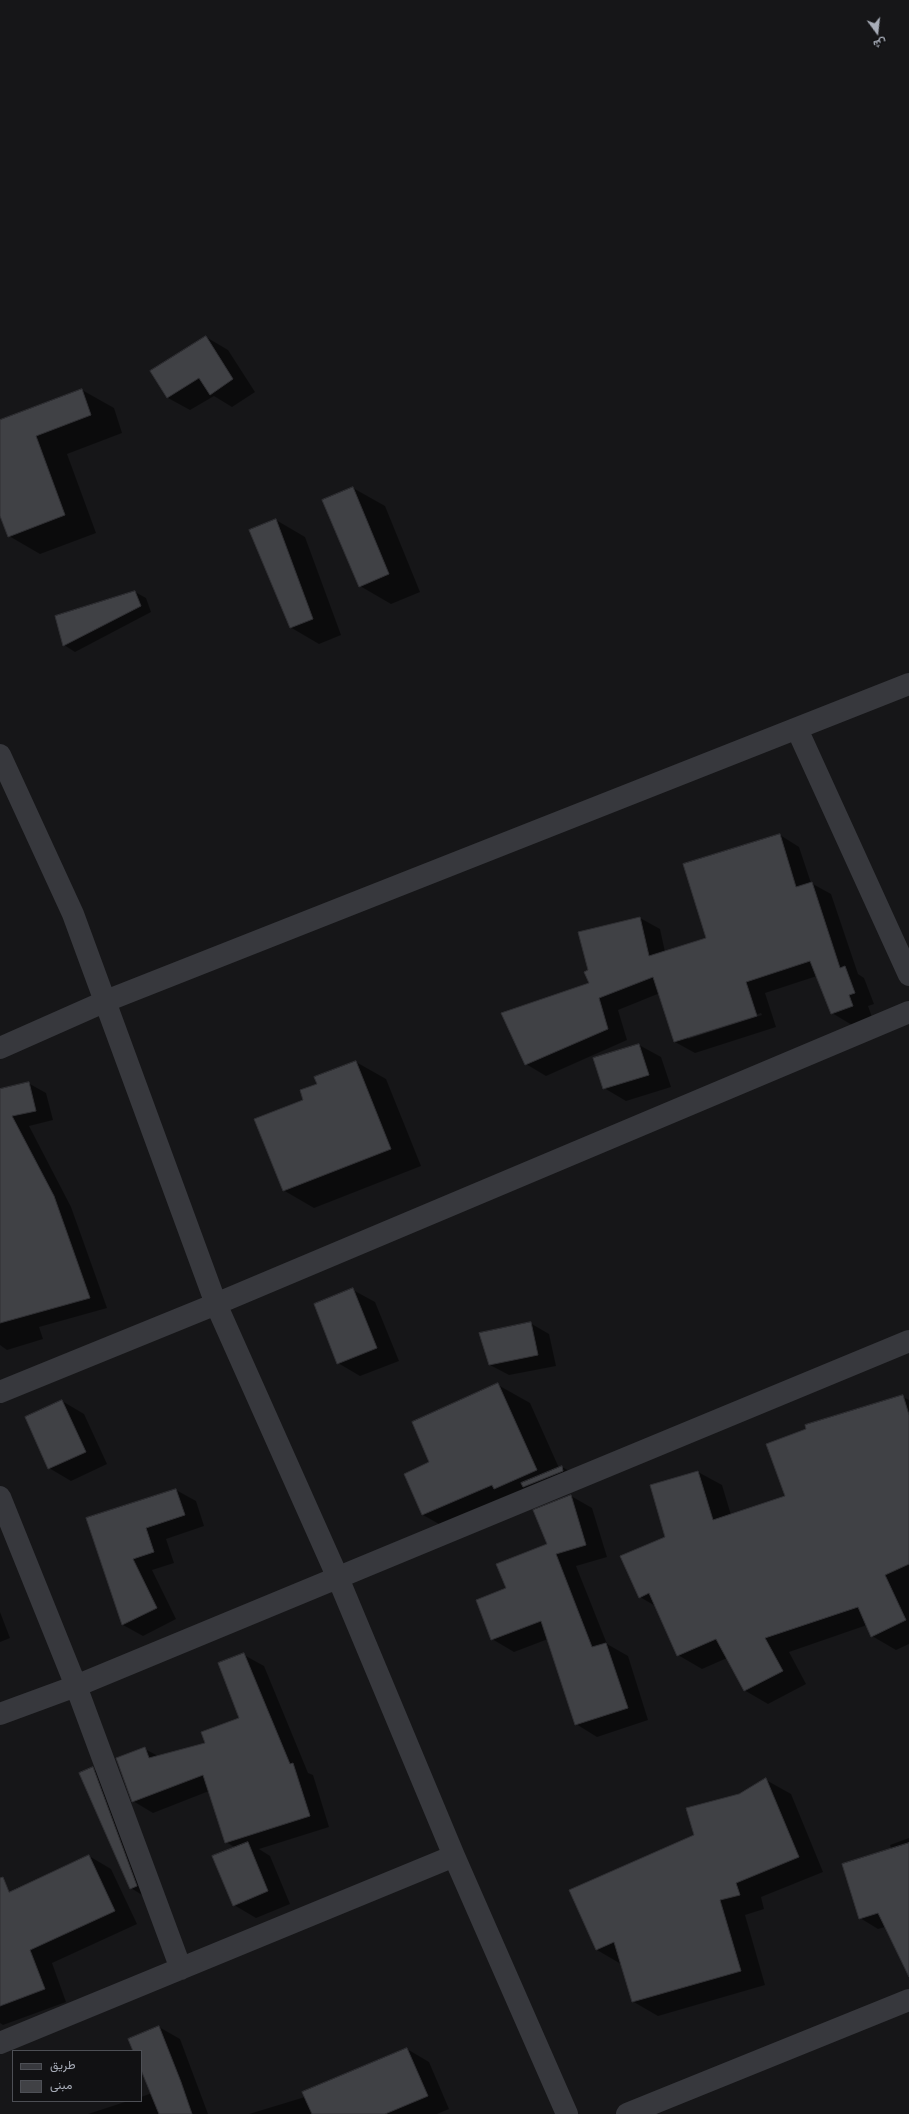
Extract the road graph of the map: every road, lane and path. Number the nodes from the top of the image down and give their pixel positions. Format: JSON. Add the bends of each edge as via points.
{"nodes":[{"id":1,"x":909,"y":684,"type":"edge"},
{"id":2,"x":797,"y":728,"type":"junction"},
{"id":3,"x":0,"y":755,"type":"edge"},
{"id":4,"x":909,"y":975,"type":"edge"},
{"id":5,"x":106,"y":1001,"type":"junction"},
{"id":6,"x":909,"y":1012,"type":"edge"},
{"id":7,"x":0,"y":1048,"type":"edge"},
{"id":8,"x":216,"y":1304,"type":"junction"},
{"id":9,"x":909,"y":1341,"type":"edge"},
{"id":10,"x":0,"y":1392,"type":"edge"},
{"id":11,"x":0,"y":1498,"type":"edge"},
{"id":12,"x":338,"y":1578,"type":"junction"},
{"id":13,"x":76,"y":1686,"type":"junction"},
{"id":14,"x":0,"y":1714,"type":"edge"},
{"id":15,"x":454,"y":1856,"type":"junction"},
{"id":16,"x":181,"y":1969,"type":"junction"},
{"id":17,"x":909,"y":2000,"type":"edge"},
{"id":18,"x":0,"y":2043,"type":"edge"},
{"id":19,"x":567,"y":2114,"type":"edge"},
{"id":20,"x":627,"y":2114,"type":"edge"}],
"edges":[{"from":1,"to":2,"type":"street"},
{"from":2,"to":4,"type":"street"},
{"from":2,"to":5,"type":"street"},
{"from":3,"to":5,"type":"street","via":[[73,914]]},
{"from":5,"to":7,"type":"street"},
{"from":5,"to":8,"type":"street"},
{"from":6,"to":8,"type":"street"},
{"from":8,"to":10,"type":"street"},
{"from":8,"to":12,"type":"street"},
{"from":9,"to":12,"type":"street"},
{"from":11,"to":13,"type":"street"},
{"from":12,"to":13,"type":"street"},
{"from":12,"to":15,"type":"street"},
{"from":13,"to":14,"type":"street"},
{"from":13,"to":16,"type":"street"},
{"from":15,"to":16,"type":"street"},
{"from":15,"to":19,"type":"street"},
{"from":16,"to":18,"type":"street"},
{"from":17,"to":20,"type":"street"}]}
